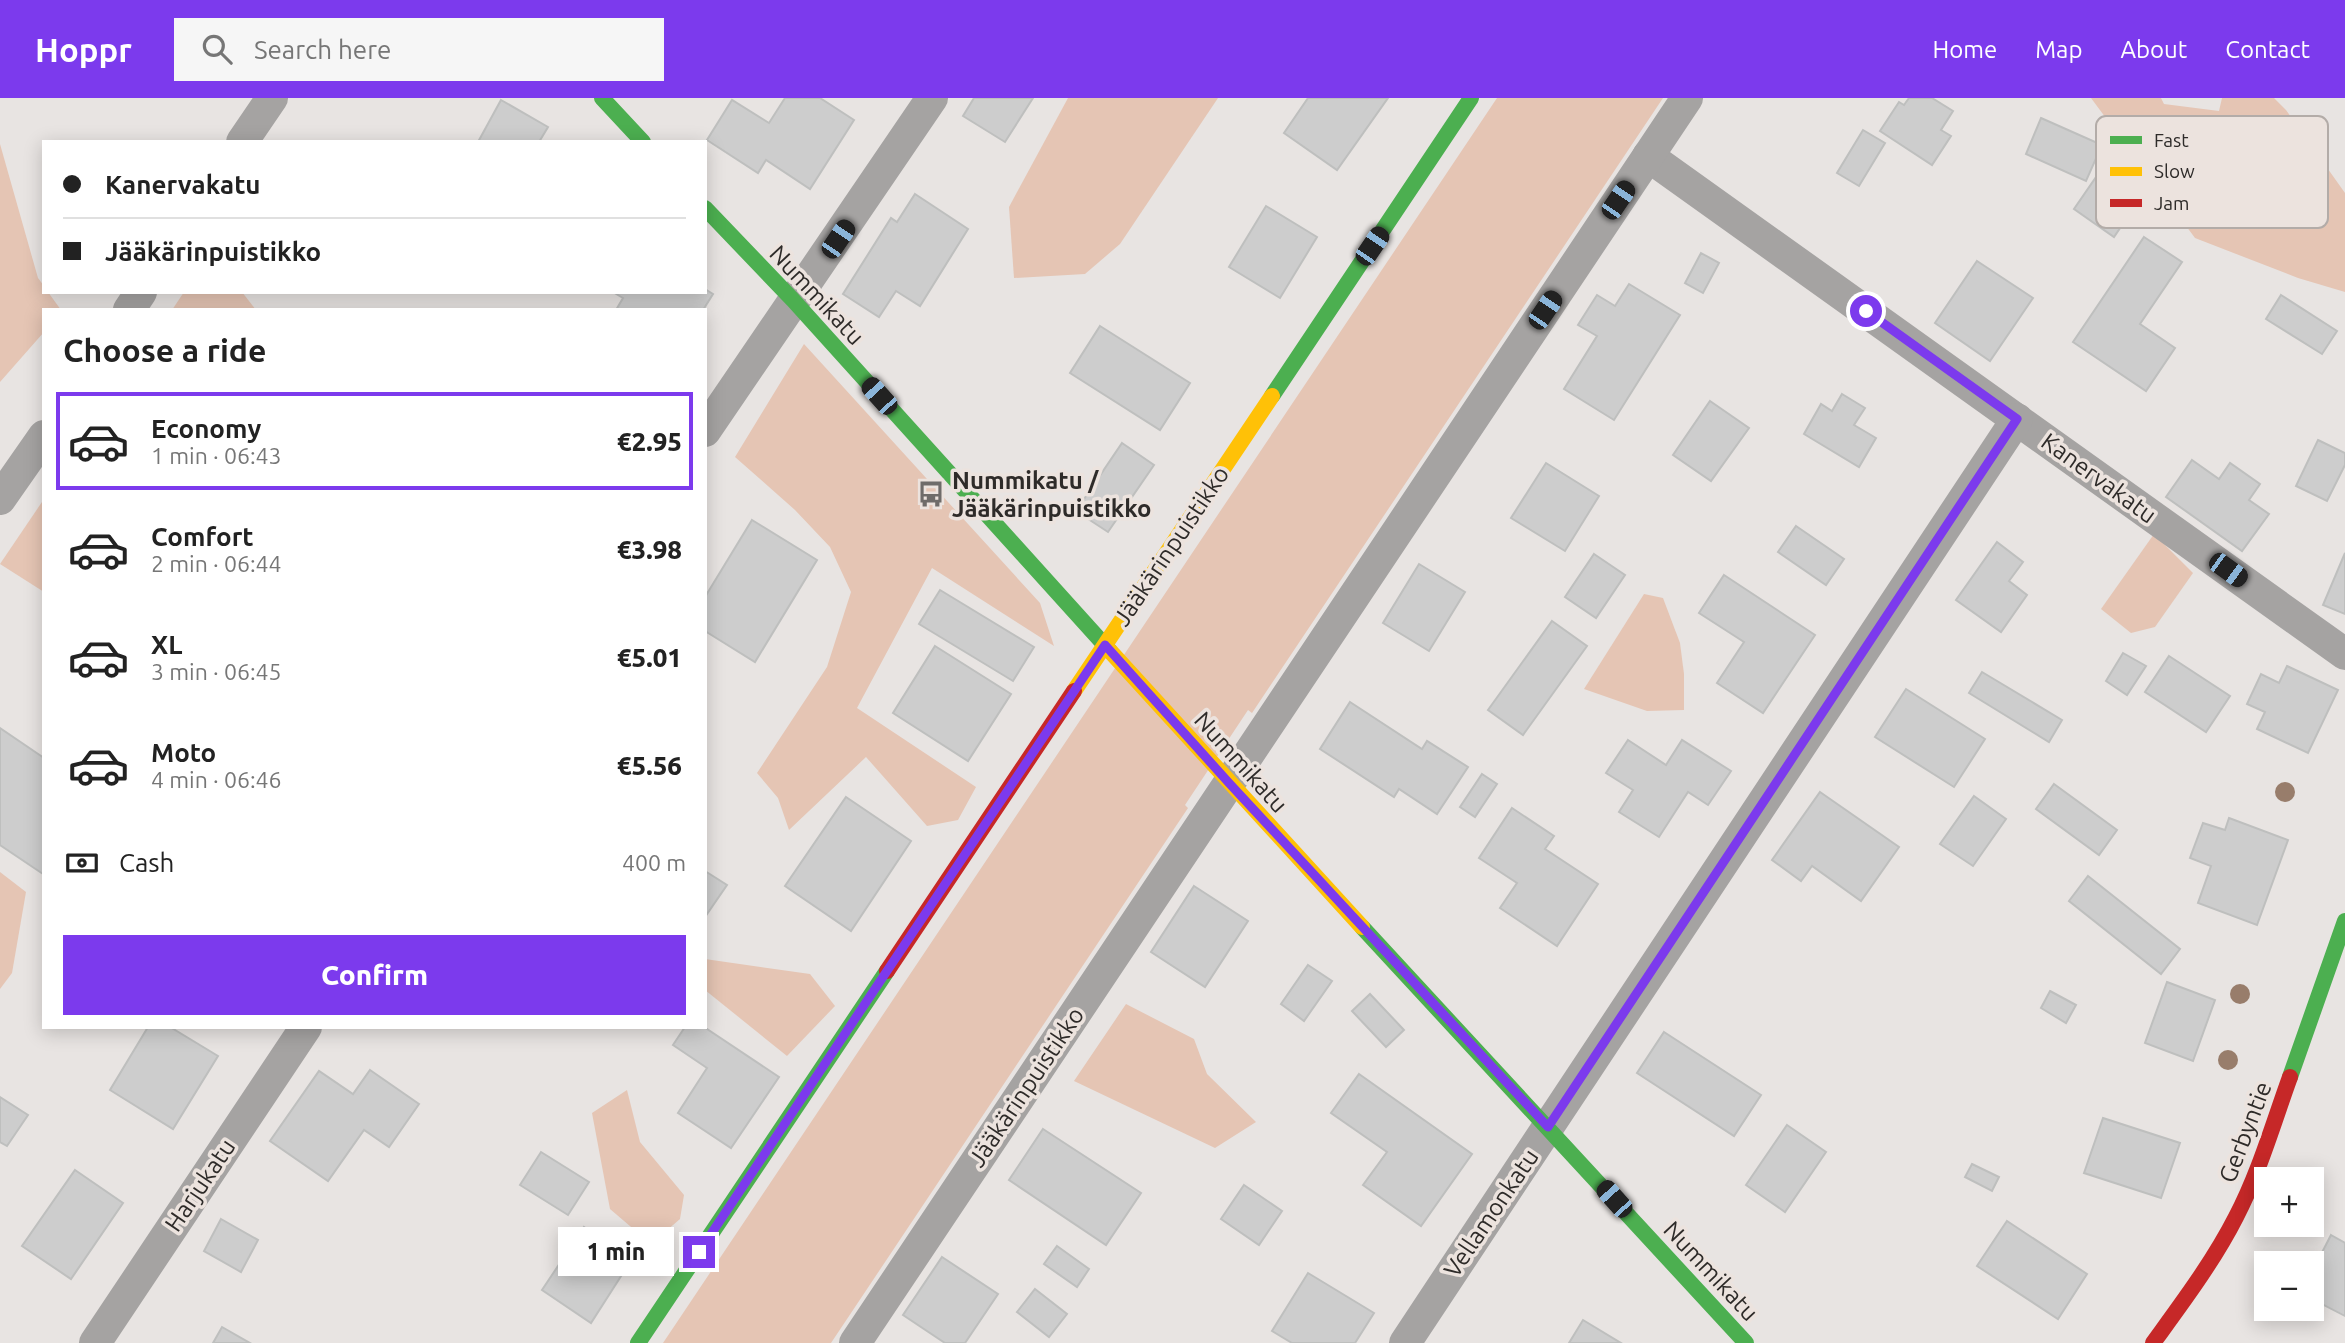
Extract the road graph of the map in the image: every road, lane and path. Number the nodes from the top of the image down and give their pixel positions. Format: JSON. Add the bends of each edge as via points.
{"nodes":[{"id":1,"x":272,"y":98,"type":"edge"},
{"id":2,"x":602,"y":98,"type":"edge"},
{"id":3,"x":932,"y":98,"type":"edge"},
{"id":4,"x":1471,"y":98,"type":"edge"},
{"id":5,"x":1687,"y":98,"type":"edge"},
{"id":6,"x":243,"y":140,"type":"edge"},
{"id":7,"x":641,"y":140,"type":"edge"},
{"id":8,"x":1648,"y":156,"type":"junction"},
{"id":9,"x":707,"y":210,"type":"edge"},
{"id":10,"x":793,"y":300,"type":"junction"},
{"id":11,"x":2017,"y":419,"type":"junction"},
{"id":12,"x":707,"y":428,"type":"edge"},
{"id":13,"x":42,"y":439,"type":"edge"},
{"id":14,"x":0,"y":499,"type":"edge"},
{"id":15,"x":1105,"y":645,"type":"junction"},
{"id":16,"x":2345,"y":654,"type":"edge"},
{"id":17,"x":1229,"y":783,"type":"junction"},
{"id":18,"x":2345,"y":921,"type":"edge"},
{"id":19,"x":2335,"y":984,"type":"edge"},
{"id":20,"x":305,"y":1029,"type":"edge"},
{"id":21,"x":1548,"y":1127,"type":"junction"},
{"id":22,"x":95,"y":1343,"type":"edge"},
{"id":23,"x":638,"y":1343,"type":"edge"},
{"id":24,"x":855,"y":1343,"type":"edge"},
{"id":25,"x":1405,"y":1343,"type":"edge"},
{"id":26,"x":1746,"y":1343,"type":"edge"},
{"id":27,"x":2152,"y":1343,"type":"edge"}],
"edges":[{"from":1,"to":6,"type":"street"},
{"from":2,"to":7,"type":"street"},
{"from":3,"to":10,"type":"street"},
{"from":4,"to":15,"type":"street","name":"Jääkärinpuistikko"},
{"from":5,"to":8,"type":"street","name":"Jääkärinpuistikko"},
{"from":8,"to":11,"type":"street","name":"Kanervakatu"},
{"from":8,"to":17,"type":"street","name":"Jääkärinpuistikko"},
{"from":9,"to":10,"type":"street","name":"Nummikatu"},
{"from":10,"to":12,"type":"street"},
{"from":10,"to":15,"type":"street","name":"Nummikatu"},
{"from":11,"to":16,"type":"street","name":"Kanervakatu"},
{"from":11,"to":21,"type":"street","name":"Vellamonkatu"},
{"from":13,"to":14,"type":"street"},
{"from":15,"to":17,"type":"street","name":"Nummikatu"},
{"from":15,"to":23,"type":"street","name":"Jääkärinpuistikko"},
{"from":17,"to":21,"type":"street","name":"Nummikatu"},
{"from":17,"to":24,"type":"street","name":"Jääkärinpuistikko"},
{"from":18,"to":19,"type":"street","name":"Gerbyntie"},
{"from":19,"to":27,"type":"street","name":"Gerbyntie","via":[[2236,1217]]},
{"from":20,"to":22,"type":"street","name":"Harjukatu"},
{"from":21,"to":25,"type":"street","name":"Vellamonkatu"},
{"from":21,"to":26,"type":"street","name":"Nummikatu"}]}
